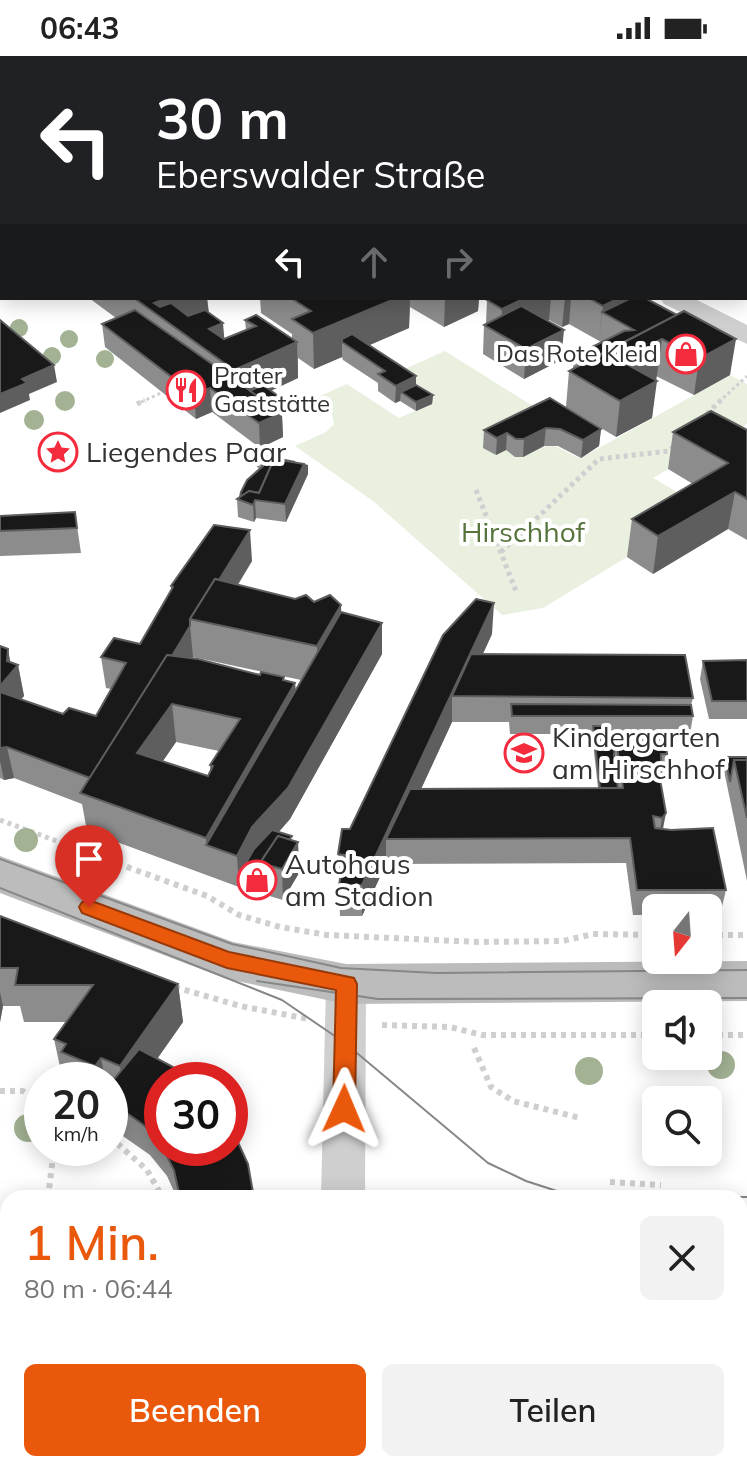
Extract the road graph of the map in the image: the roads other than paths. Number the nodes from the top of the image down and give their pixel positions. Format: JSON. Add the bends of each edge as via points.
{"nodes":[{"id":1,"x":677,"y":300,"type":"edge"},
{"id":2,"x":747,"y":336,"type":"edge"},
{"id":3,"x":0,"y":874,"type":"edge"},
{"id":4,"x":747,"y":981,"type":"edge"},
{"id":5,"x":346,"y":984,"type":"junction"},
{"id":6,"x":343,"y":1190,"type":"edge"}],
"edges":[{"from":1,"to":2,"type":"street"},
{"from":3,"to":5,"type":"main road","via":[[227,960]]},
{"from":4,"to":5,"type":"main road"},
{"from":5,"to":6,"type":"street"}]}
